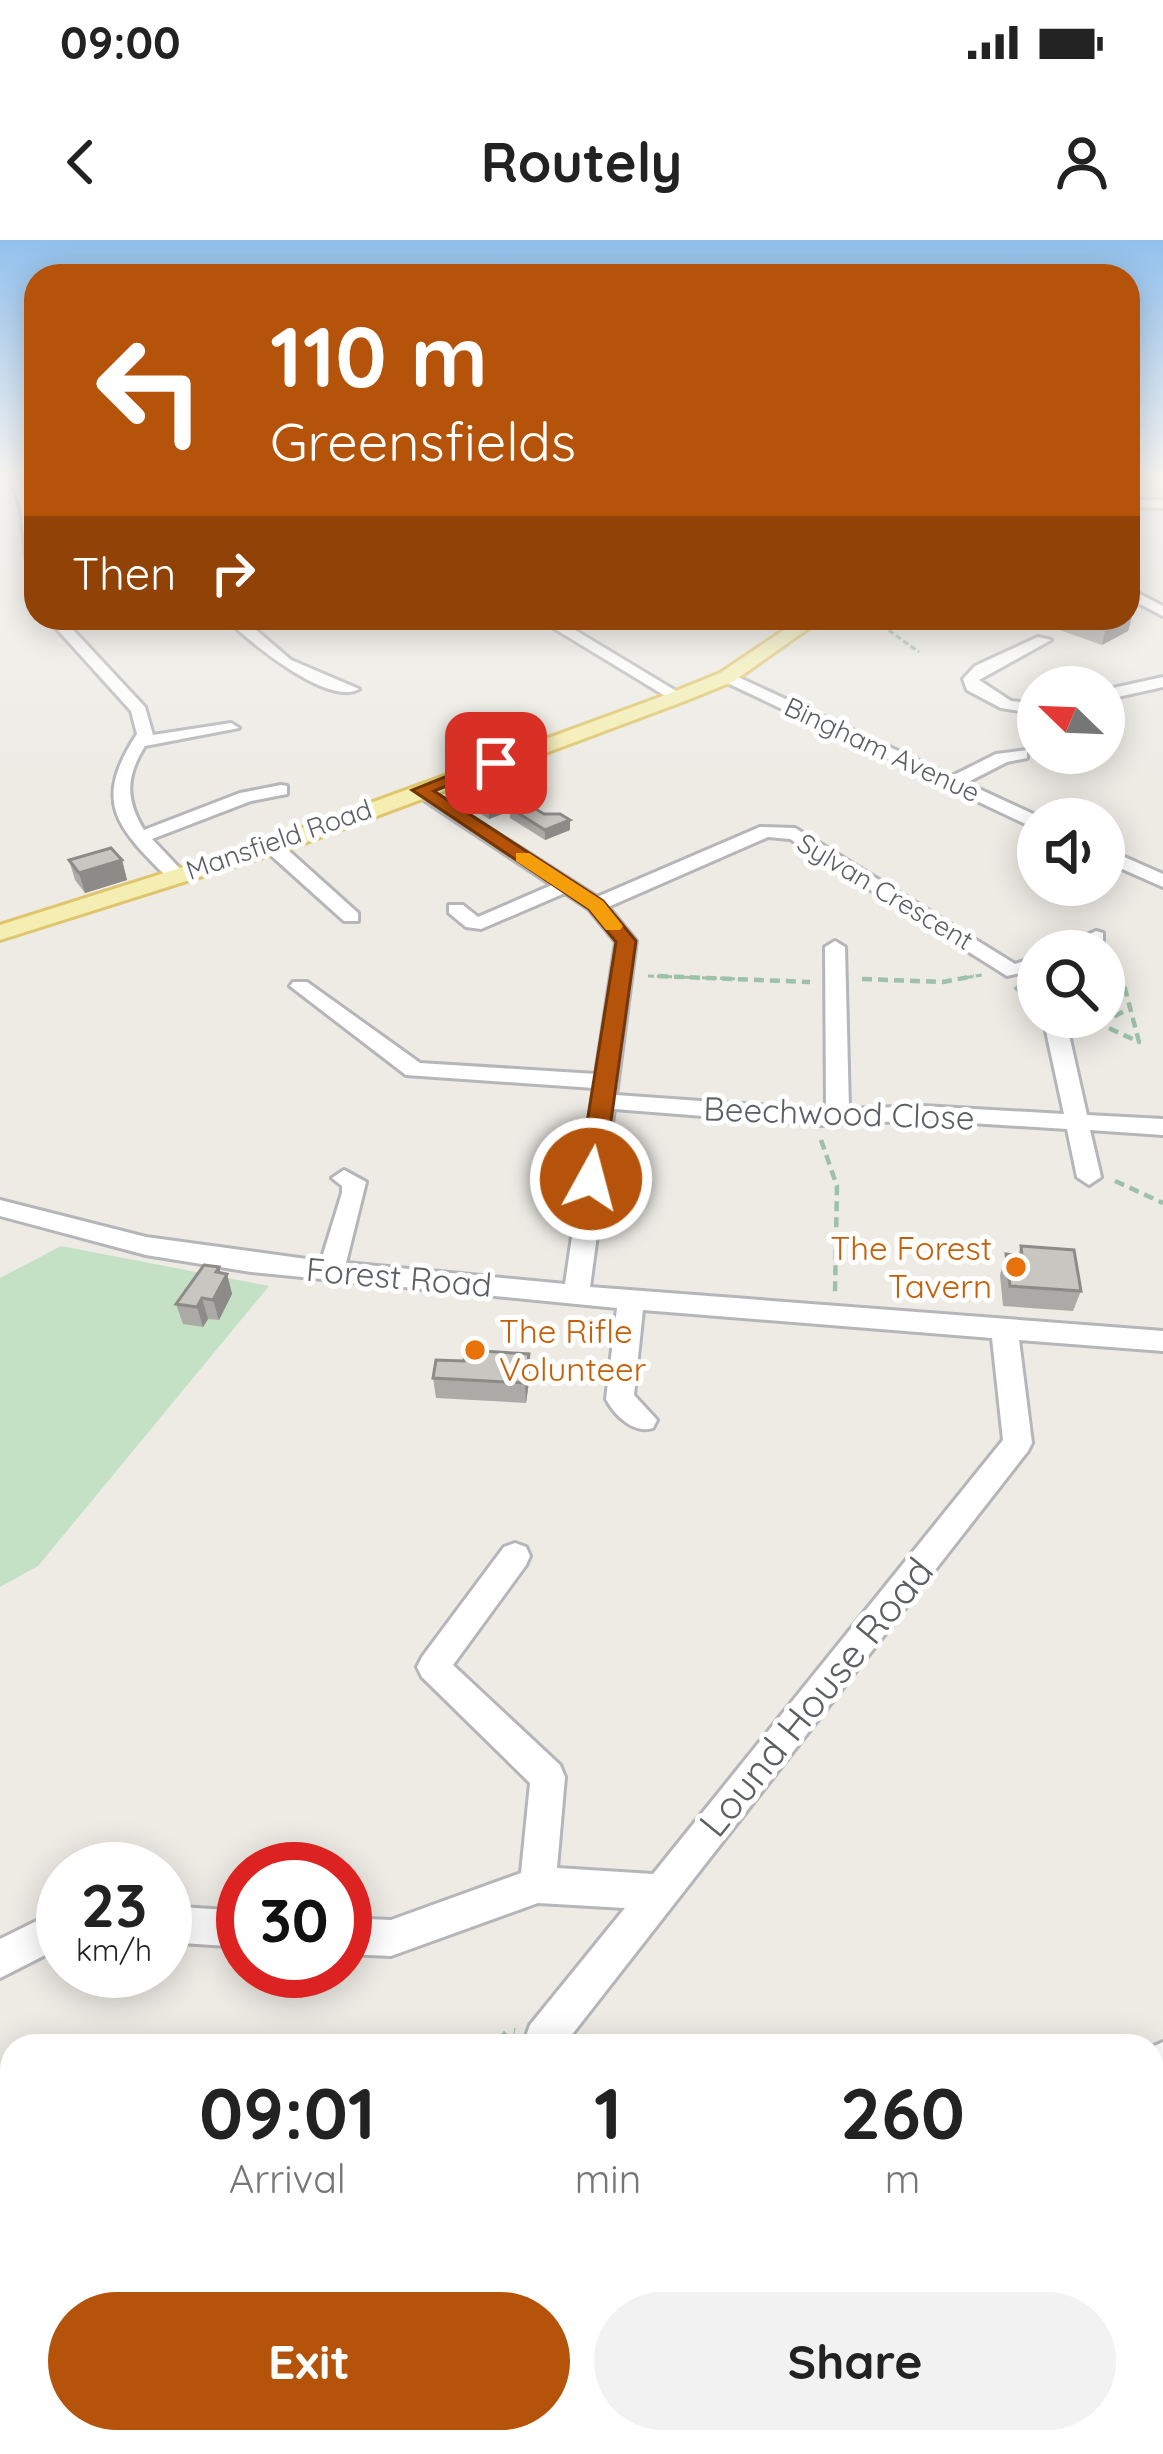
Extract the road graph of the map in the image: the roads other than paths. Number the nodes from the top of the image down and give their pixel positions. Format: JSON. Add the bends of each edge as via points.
{"nodes":[{"id":1,"x":65,"y":630,"type":"edge"},
{"id":2,"x":246,"y":630,"type":"edge"},
{"id":3,"x":564,"y":630,"type":"edge"},
{"id":4,"x":796,"y":630,"type":"edge"},
{"id":5,"x":1043,"y":640,"type":"dead end"},
{"id":6,"x":727,"y":677,"type":"junction"},
{"id":7,"x":1163,"y":682,"type":"edge"},
{"id":8,"x":351,"y":689,"type":"dead end"},
{"id":9,"x":1125,"y":690,"type":"edge"},
{"id":10,"x":678,"y":697,"type":"junction"},
{"id":11,"x":1017,"y":706,"type":"edge"},
{"id":12,"x":231,"y":728,"type":"dead end"},
{"id":13,"x":140,"y":742,"type":"junction"},
{"id":14,"x":1017,"y":755,"type":"edge"},
{"id":15,"x":952,"y":783,"type":"junction"},
{"id":16,"x":281,"y":790,"type":"dead end"},
{"id":17,"x":421,"y":790,"type":"junction"},
{"id":18,"x":1017,"y":813,"type":"edge"},
{"id":19,"x":139,"y":838,"type":"junction"},
{"id":20,"x":268,"y":848,"type":"junction"},
{"id":21,"x":1125,"y":864,"type":"edge"},
{"id":22,"x":177,"y":876,"type":"junction"},
{"id":23,"x":1163,"y":881,"type":"edge"},
{"id":24,"x":566,"y":886,"type":"junction"},
{"id":25,"x":596,"y":905,"type":"junction"},
{"id":26,"x":456,"y":909,"type":"dead end"},
{"id":27,"x":342,"y":920,"type":"dead end"},
{"id":28,"x":0,"y":933,"type":"edge"},
{"id":29,"x":835,"y":947,"type":"dead end"},
{"id":30,"x":1017,"y":971,"type":"edge"},
{"id":31,"x":300,"y":986,"type":"dead end"},
{"id":32,"x":1055,"y":1038,"type":"edge"},
{"id":33,"x":602,"y":1092,"type":"junction"},
{"id":34,"x":829,"y":1118,"type":"junction"},
{"id":35,"x":1077,"y":1124,"type":"junction"},
{"id":36,"x":1163,"y":1127,"type":"edge"},
{"id":37,"x":1089,"y":1177,"type":"road end"},
{"id":38,"x":344,"y":1178,"type":"dead end"},
{"id":39,"x":0,"y":1208,"type":"edge"},
{"id":40,"x":331,"y":1270,"type":"junction"},
{"id":41,"x":576,"y":1295,"type":"junction"},
{"id":42,"x":631,"y":1299,"type":"junction"},
{"id":43,"x":1005,"y":1331,"type":"junction"},
{"id":44,"x":1163,"y":1341,"type":"edge"},
{"id":45,"x":643,"y":1420,"type":"dead end"},
{"id":46,"x":515,"y":1556,"type":"dead end"},
{"id":47,"x":538,"y":1885,"type":"junction"},
{"id":48,"x":660,"y":1892,"type":"junction"},
{"id":49,"x":372,"y":1938,"type":"edge"},
{"id":50,"x":36,"y":1940,"type":"edge"},
{"id":51,"x":0,"y":1959,"type":"edge"},
{"id":52,"x":548,"y":2034,"type":"edge"}],
"edges":[{"from":1,"to":13,"type":"street","via":[[140,710]]},
{"from":2,"to":8,"type":"street","via":[[286,663]]},
{"from":3,"to":10,"type":"street"},
{"from":4,"to":6,"type":"main road","name":"Mansfield Road"},
{"from":5,"to":11,"type":"street","via":[[975,674],[973,687]]},
{"from":6,"to":10,"type":"main road","name":"Mansfield Road"},
{"from":6,"to":15,"type":"street","name":"Bingham Avenue"},
{"from":7,"to":9,"type":"street"},
{"from":10,"to":17,"type":"main road","name":"Mansfield Road"},
{"from":12,"to":13,"type":"street"},
{"from":13,"to":19,"type":"street","via":[[120,793]]},
{"from":14,"to":15,"type":"street"},
{"from":15,"to":18,"type":"street","name":"Bingham Avenue"},
{"from":16,"to":19,"type":"street"},
{"from":17,"to":20,"type":"main road","name":"Mansfield Road"},
{"from":17,"to":24,"type":"street"},
{"from":19,"to":22,"type":"street"},
{"from":20,"to":22,"type":"main road","name":"Mansfield Road"},
{"from":20,"to":27,"type":"street"},
{"from":21,"to":23,"type":"street"},
{"from":22,"to":28,"type":"main road","name":"Mansfield Road"},
{"from":24,"to":25,"type":"street"},
{"from":24,"to":26,"type":"street","via":[[481,923]]},
{"from":25,"to":30,"type":"street","name":"Sylvan Crescent","via":[[766,831],[795,834]]},
{"from":25,"to":33,"type":"street","via":[[626,941]]},
{"from":29,"to":34,"type":"street"},
{"from":31,"to":33,"type":"street","name":"Beechwood Close","via":[[414,1070]]},
{"from":32,"to":35,"type":"street"},
{"from":33,"to":34,"type":"street","name":"Beechwood Close"},
{"from":33,"to":41,"type":"street"},
{"from":34,"to":35,"type":"street","name":"Beechwood Close","via":[[922,1113]]},
{"from":35,"to":36,"type":"street","name":"Beechwood Close"},
{"from":35,"to":37,"type":"street"},
{"from":38,"to":40,"type":"street","via":[[354,1192]]},
{"from":39,"to":40,"type":"street","name":"Forest Road","via":[[146,1246]]},
{"from":40,"to":41,"type":"street","name":"Forest Road","via":[[449,1291]]},
{"from":41,"to":42,"type":"street","name":"Forest Road"},
{"from":42,"to":43,"type":"street","name":"Forest Road"},
{"from":42,"to":45,"type":"street","via":[[620,1399]]},
{"from":43,"to":44,"type":"street","name":"Forest Road"},
{"from":43,"to":48,"type":"street","name":"Lound House Road","via":[[1018,1444]]},
{"from":46,"to":47,"type":"street","via":[[433,1666],[548,1777]]},
{"from":47,"to":48,"type":"street"},
{"from":47,"to":49,"type":"street","via":[[391,1939]]},
{"from":48,"to":52,"type":"street","name":"Lound House Road"},
{"from":50,"to":51,"type":"street"}]}
